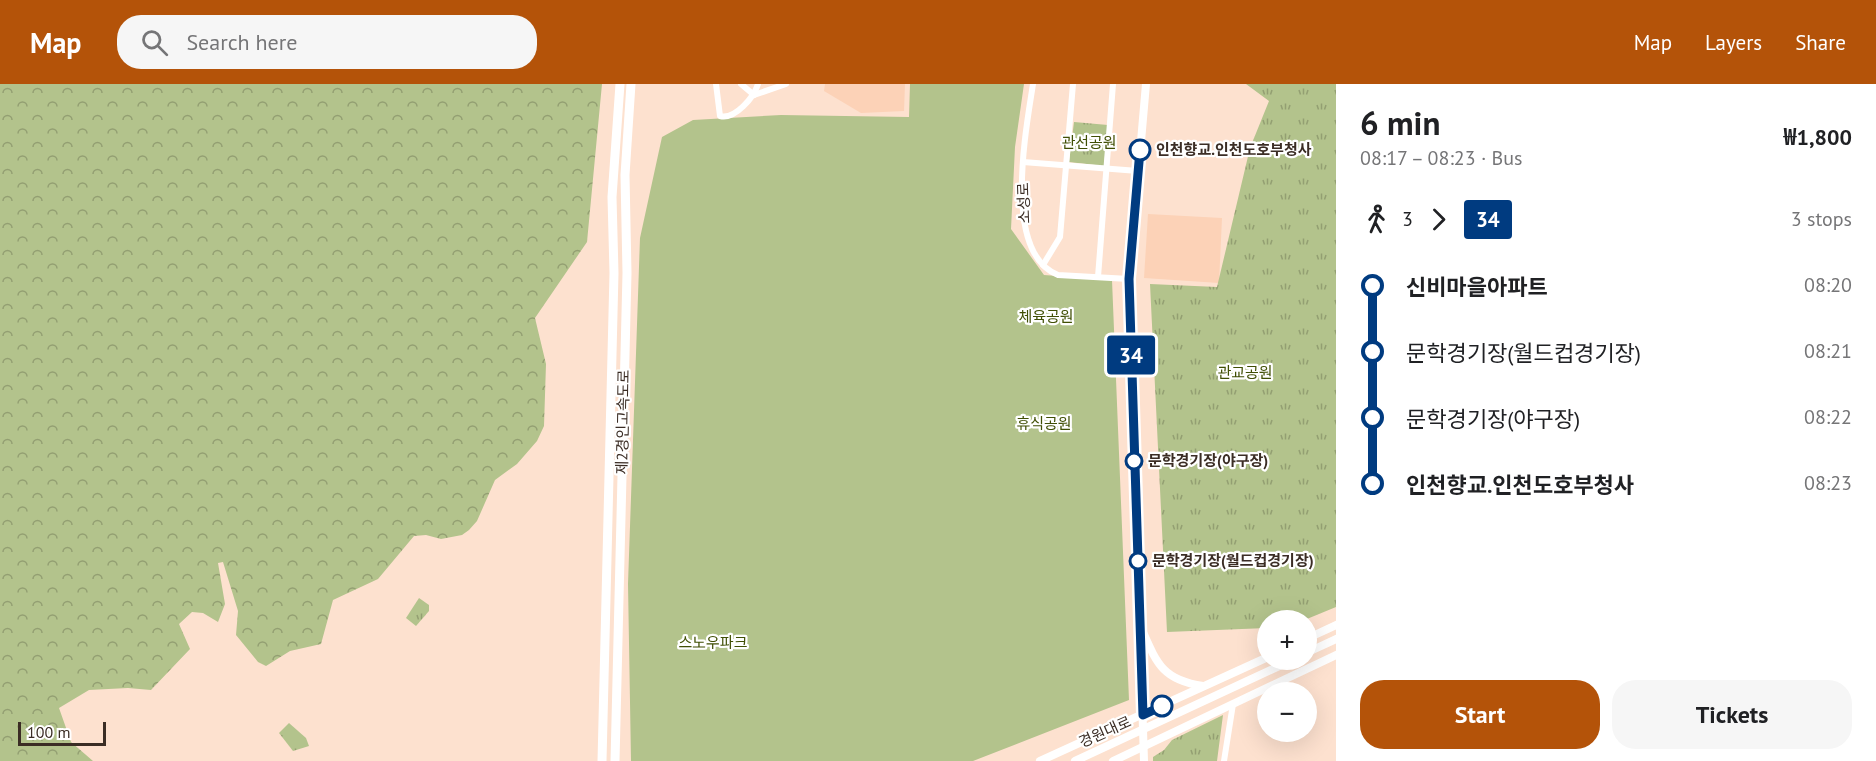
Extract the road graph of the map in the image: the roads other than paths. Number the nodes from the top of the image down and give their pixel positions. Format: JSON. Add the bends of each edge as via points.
{"nodes":[{"id":1,"x":620,"y":84,"type":"edge"},
{"id":2,"x":631,"y":84,"type":"edge"},
{"id":3,"x":716,"y":84,"type":"edge"},
{"id":4,"x":741,"y":84,"type":"edge"},
{"id":5,"x":758,"y":84,"type":"edge"},
{"id":6,"x":786,"y":84,"type":"edge"},
{"id":7,"x":1032,"y":84,"type":"edge"},
{"id":8,"x":1072,"y":84,"type":"edge"},
{"id":9,"x":1113,"y":84,"type":"edge"},
{"id":10,"x":1146,"y":84,"type":"edge"},
{"id":11,"x":754,"y":95,"type":"junction"},
{"id":12,"x":1023,"y":162,"type":"junction"},
{"id":13,"x":1066,"y":166,"type":"junction"},
{"id":14,"x":1107,"y":169,"type":"junction"},
{"id":15,"x":1138,"y":171,"type":"junction"},
{"id":16,"x":1043,"y":265,"type":"junction"},
{"id":17,"x":1098,"y":277,"type":"junction"},
{"id":18,"x":1129,"y":279,"type":"junction"},
{"id":19,"x":1336,"y":625,"type":"edge"},
{"id":20,"x":1140,"y":626,"type":"junction"},
{"id":21,"x":1317,"y":634,"type":"edge"},
{"id":22,"x":1336,"y":639,"type":"edge"},
{"id":23,"x":1317,"y":648,"type":"edge"},
{"id":24,"x":1336,"y":655,"type":"edge"},
{"id":25,"x":1257,"y":662,"type":"edge"},
{"id":26,"x":1271,"y":670,"type":"edge"},
{"id":27,"x":1204,"y":687,"type":"junction"},
{"id":28,"x":1233,"y":704,"type":"junction"},
{"id":29,"x":1143,"y":715,"type":"junction"},
{"id":30,"x":1144,"y":747,"type":"junction"},
{"id":31,"x":602,"y":761,"type":"edge"},
{"id":32,"x":615,"y":761,"type":"edge"},
{"id":33,"x":1040,"y":761,"type":"edge"},
{"id":34,"x":1075,"y":761,"type":"edge"},
{"id":35,"x":1113,"y":761,"type":"edge"},
{"id":36,"x":1144,"y":761,"type":"edge"},
{"id":37,"x":1224,"y":761,"type":"edge"}],
"edges":[{"from":1,"to":31,"type":"highway","name":"제2경인고속도로","via":[[612,197],[614,273]]},
{"from":2,"to":32,"type":"highway","name":"제2경인고속도로","via":[[625,175],[627,273]]},
{"from":3,"to":11,"type":"street","via":[[720,116],[730,117]]},
{"from":4,"to":11,"type":"street"},
{"from":5,"to":11,"type":"street"},
{"from":6,"to":11,"type":"street"},
{"from":7,"to":12,"type":"street","name":"소성로"},
{"from":8,"to":13,"type":"street"},
{"from":9,"to":14,"type":"street"},
{"from":10,"to":15,"type":"main road"},
{"from":12,"to":13,"type":"street"},
{"from":12,"to":16,"type":"street","name":"소성로","via":[[1024,225],[1027,239]]},
{"from":13,"to":14,"type":"street"},
{"from":13,"to":16,"type":"street","via":[[1060,237]]},
{"from":14,"to":15,"type":"street"},
{"from":14,"to":17,"type":"street"},
{"from":15,"to":18,"type":"main road"},
{"from":16,"to":17,"type":"street","via":[[1058,275]]},
{"from":17,"to":18,"type":"street"},
{"from":18,"to":20,"type":"main road"},
{"from":19,"to":21,"type":"main road"},
{"from":20,"to":27,"type":"main road","via":[[1163,671],[1185,684]]},
{"from":20,"to":29,"type":"main road"},
{"from":22,"to":23,"type":"main road"},
{"from":24,"to":28,"type":"main road","name":"경원대로"},
{"from":25,"to":27,"type":"main road","name":"경원대로"},
{"from":26,"to":34,"type":"main road","name":"경원대로"},
{"from":27,"to":29,"type":"main road","name":"경원대로"},
{"from":28,"to":30,"type":"main road","name":"경원대로"},
{"from":28,"to":37,"type":"street"},
{"from":29,"to":30,"type":"main road"},
{"from":29,"to":33,"type":"main road","name":"경원대로"},
{"from":30,"to":35,"type":"main road","name":"경원대로"},
{"from":30,"to":36,"type":"main road"}]}
